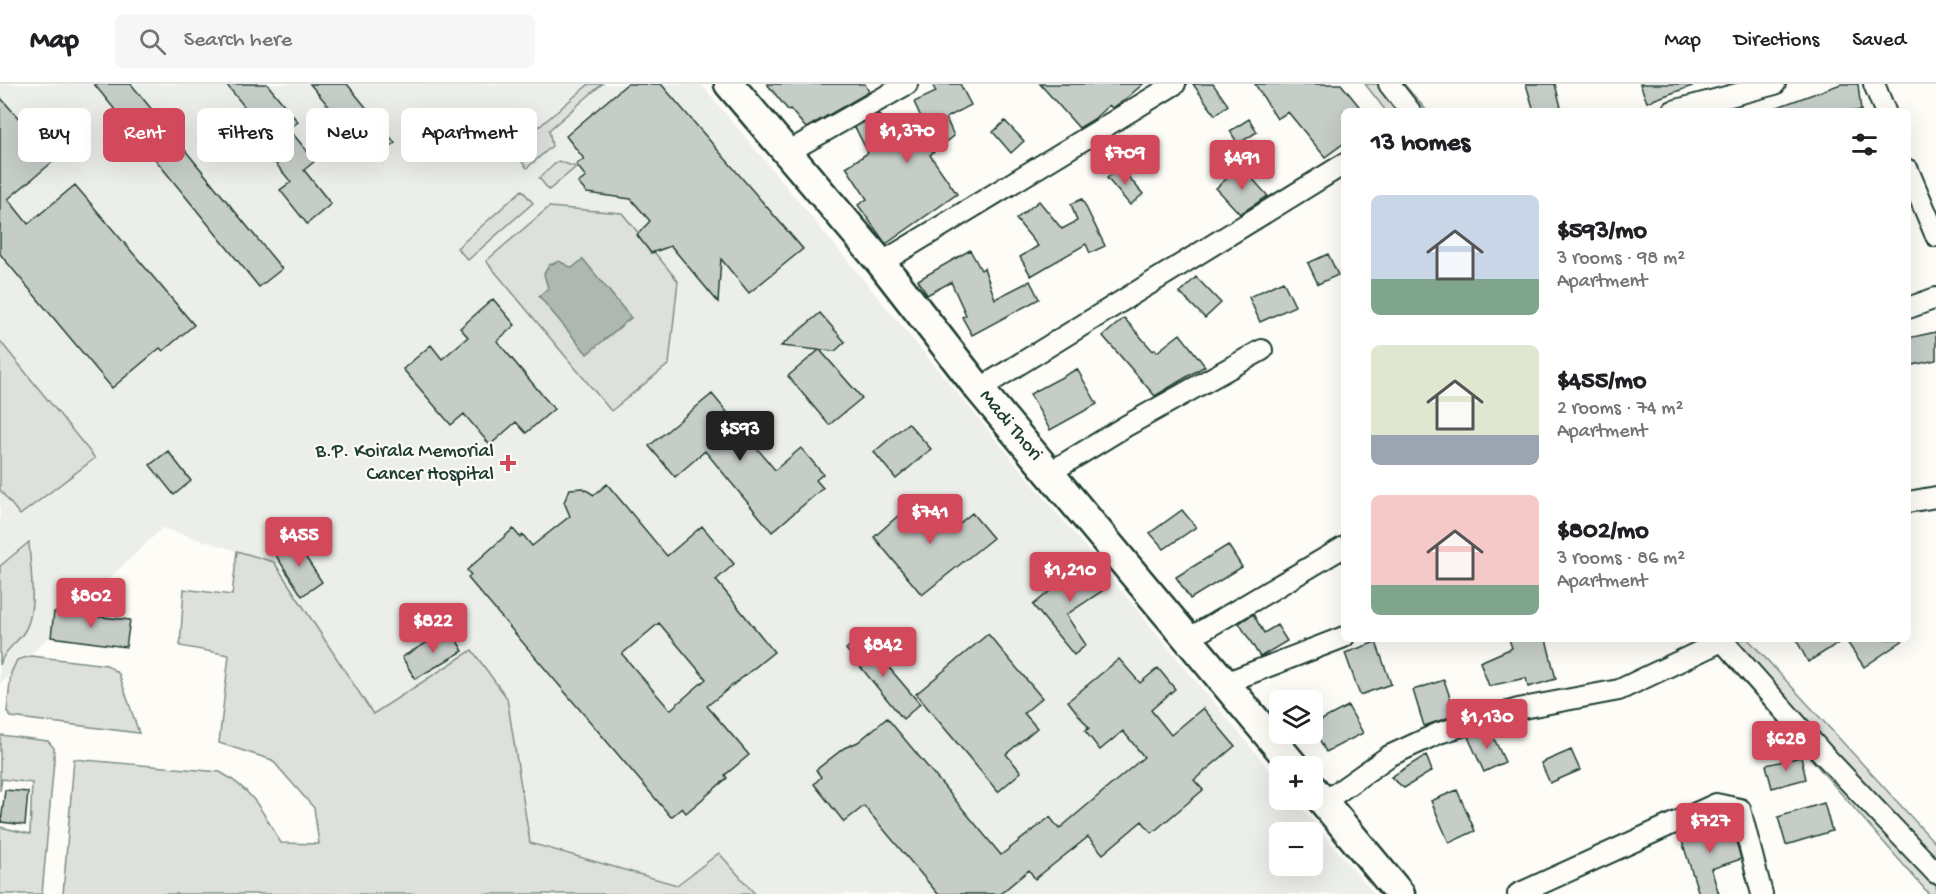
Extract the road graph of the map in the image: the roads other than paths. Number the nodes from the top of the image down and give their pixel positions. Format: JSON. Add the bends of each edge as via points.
{"nodes":[{"id":1,"x":729,"y":84,"type":"edge"},
{"id":2,"x":907,"y":84,"type":"edge"},
{"id":3,"x":1175,"y":84,"type":"edge"},
{"id":4,"x":1389,"y":84,"type":"edge"},
{"id":5,"x":1775,"y":84,"type":"edge"},
{"id":6,"x":1874,"y":84,"type":"edge"},
{"id":7,"x":1408,"y":108,"type":"edge"},
{"id":8,"x":1684,"y":108,"type":"edge"},
{"id":9,"x":1884,"y":108,"type":"edge"},
{"id":10,"x":788,"y":152,"type":"junction"},
{"id":11,"x":1341,"y":166,"type":"edge"},
{"id":12,"x":1911,"y":177,"type":"edge"},
{"id":13,"x":1936,"y":236,"type":"edge"},
{"id":14,"x":881,"y":264,"type":"junction"},
{"id":15,"x":1936,"y":298,"type":"edge"},
{"id":16,"x":1911,"y":307,"type":"edge"},
{"id":17,"x":1262,"y":350,"type":"dead end"},
{"id":18,"x":979,"y":389,"type":"junction"},
{"id":19,"x":1049,"y":472,"type":"junction"},
{"id":20,"x":1936,"y":497,"type":"edge"},
{"id":21,"x":1911,"y":501,"type":"edge"},
{"id":22,"x":1341,"y":549,"type":"edge"},
{"id":23,"x":1341,"y":638,"type":"edge"},
{"id":24,"x":1188,"y":639,"type":"junction"},
{"id":25,"x":1717,"y":642,"type":"edge"},
{"id":26,"x":1723,"y":642,"type":"edge"},
{"id":27,"x":1225,"y":683,"type":"junction"},
{"id":28,"x":1286,"y":756,"type":"edge"},
{"id":29,"x":1323,"y":792,"type":"edge"},
{"id":30,"x":1323,"y":801,"type":"edge"},
{"id":31,"x":1936,"y":873,"type":"edge"},
{"id":32,"x":1401,"y":894,"type":"edge"},
{"id":33,"x":1518,"y":894,"type":"edge"},
{"id":34,"x":1762,"y":894,"type":"edge"}],
"edges":[{"from":1,"to":10,"type":"main road","name":"Madi Thori"},
{"from":2,"to":10,"type":"street"},
{"from":3,"to":14,"type":"street"},
{"from":4,"to":7,"type":"street"},
{"from":5,"to":8,"type":"street"},
{"from":6,"to":9,"type":"street"},
{"from":10,"to":14,"type":"main road","name":"Madi Thori"},
{"from":11,"to":18,"type":"street"},
{"from":12,"to":13,"type":"street"},
{"from":14,"to":18,"type":"main road","name":"Madi Thori"},
{"from":15,"to":16,"type":"street"},
{"from":17,"to":19,"type":"street"},
{"from":18,"to":19,"type":"main road","name":"Madi Thori"},
{"from":19,"to":24,"type":"main road","name":"Madi Thori"},
{"from":20,"to":21,"type":"street"},
{"from":22,"to":24,"type":"street"},
{"from":23,"to":27,"type":"street"},
{"from":24,"to":27,"type":"main road","name":"Madi Thori"},
{"from":25,"to":29,"type":"street","via":[[1619,690],[1518,709],[1439,733]]},
{"from":26,"to":31,"type":"street"},
{"from":27,"to":28,"type":"main road","name":"Madi Thori"},
{"from":30,"to":32,"type":"main road"},
{"from":33,"to":34,"type":"street","via":[[1716,804],[1740,809]]}]}
